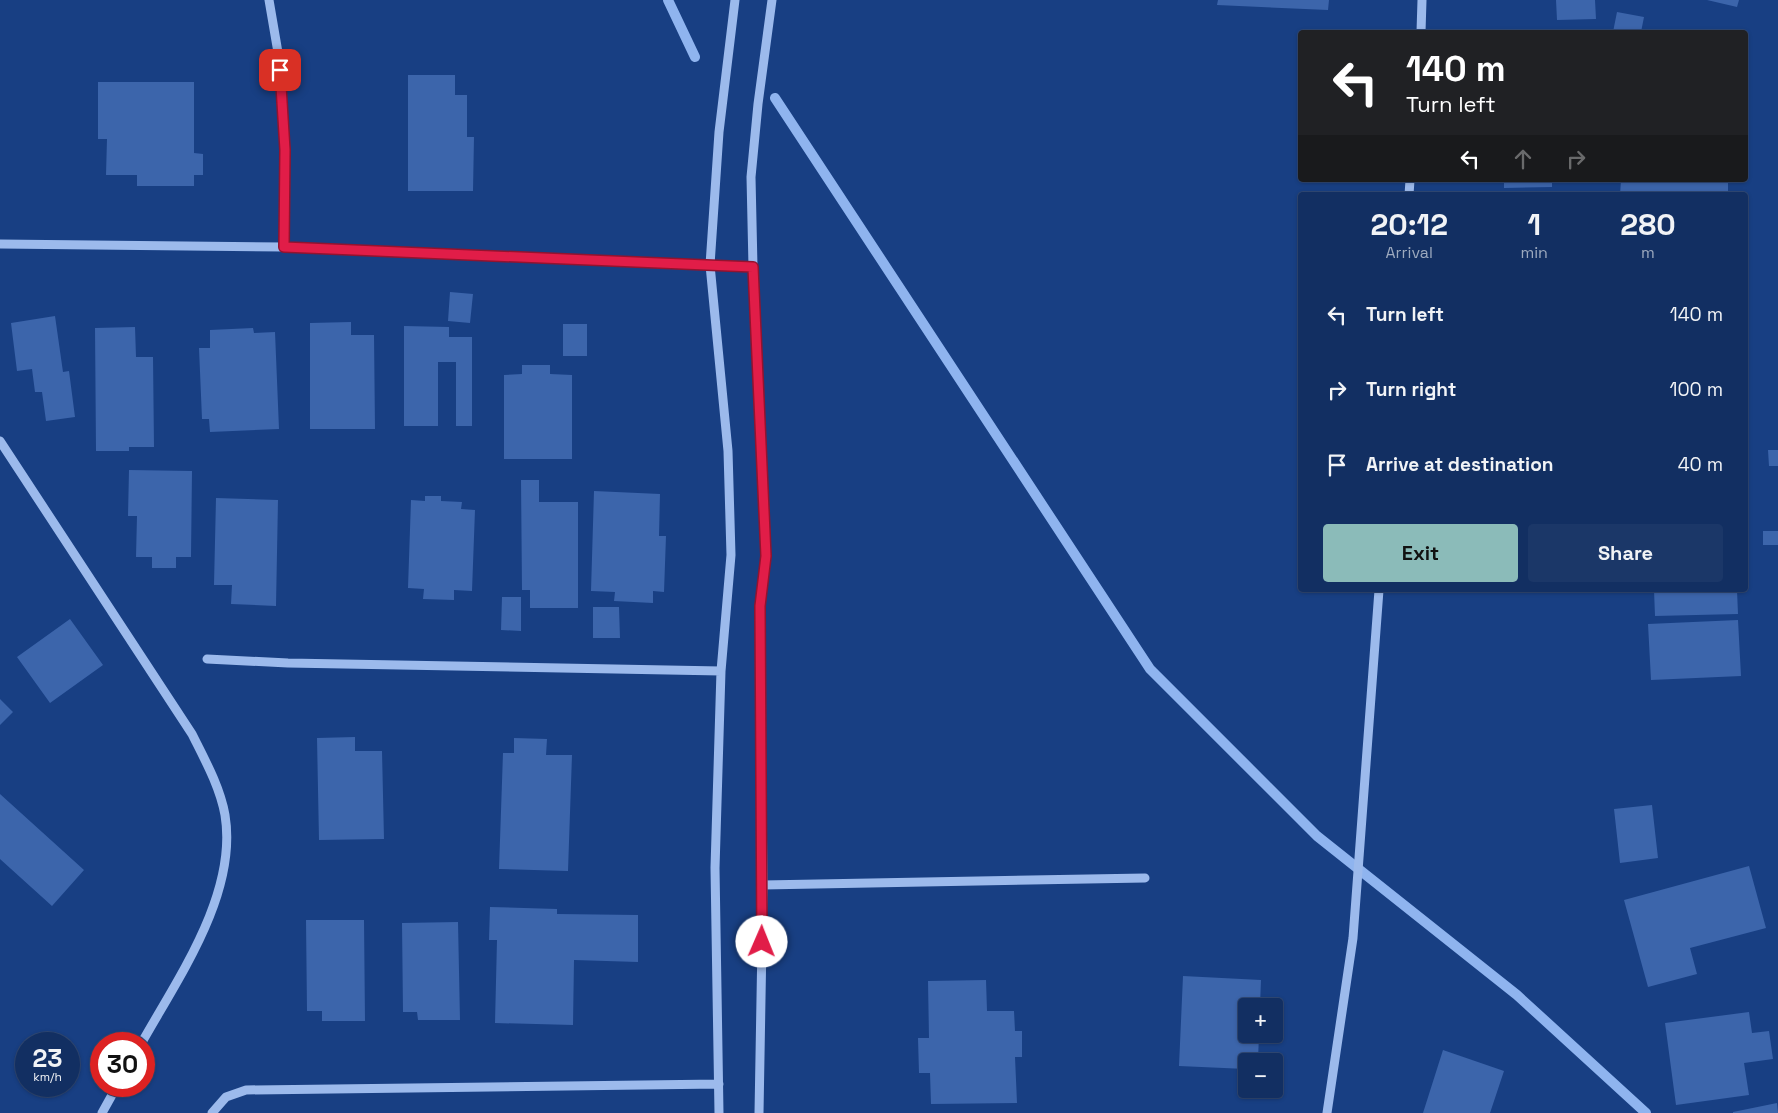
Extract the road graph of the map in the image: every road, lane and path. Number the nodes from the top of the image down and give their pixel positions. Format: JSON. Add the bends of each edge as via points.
{"nodes":[{"id":1,"x":269,"y":0,"type":"edge"},
{"id":2,"x":735,"y":0,"type":"edge"},
{"id":3,"x":772,"y":0,"type":"edge"},
{"id":4,"x":1422,"y":0,"type":"edge"},
{"id":5,"x":1421,"y":30,"type":"edge"},
{"id":6,"x":0,"y":244,"type":"edge"},
{"id":7,"x":284,"y":247,"type":"junction"},
{"id":8,"x":710,"y":265,"type":"junction"},
{"id":9,"x":753,"y":267,"type":"junction"},
{"id":10,"x":0,"y":441,"type":"edge"},
{"id":11,"x":1379,"y":592,"type":"edge"},
{"id":12,"x":207,"y":659,"type":"dead end"},
{"id":13,"x":721,"y":671,"type":"junction"},
{"id":14,"x":1145,"y":878,"type":"dead end"},
{"id":15,"x":763,"y":886,"type":"junction"},
{"id":16,"x":148,"y":1032,"type":"edge"},
{"id":17,"x":719,"y":1084,"type":"junction"},
{"id":18,"x":111,"y":1097,"type":"edge"},
{"id":19,"x":102,"y":1113,"type":"edge"},
{"id":20,"x":212,"y":1113,"type":"edge"},
{"id":21,"x":719,"y":1113,"type":"edge"},
{"id":22,"x":759,"y":1113,"type":"edge"},
{"id":23,"x":1327,"y":1113,"type":"edge"}],
"edges":[{"from":1,"to":7,"type":"street","via":[[280,70],[285,150]]},
{"from":2,"to":8,"type":"street","via":[[719,132]]},
{"from":3,"to":9,"type":"street","via":[[752,177]]},
{"from":4,"to":5,"type":"street"},
{"from":6,"to":7,"type":"street"},
{"from":7,"to":8,"type":"street"},
{"from":8,"to":9,"type":"street"},
{"from":8,"to":13,"type":"street","via":[[728,450],[731,555]]},
{"from":9,"to":15,"type":"street","via":[[766,556],[760,606]]},
{"from":10,"to":16,"type":"street","via":[[192,734],[214,778],[225,815],[227,853],[217,897],[204,930]]},
{"from":11,"to":23,"type":"street","via":[[1353,938]]},
{"from":12,"to":13,"type":"street"},
{"from":13,"to":17,"type":"street","via":[[715,868]]},
{"from":14,"to":15,"type":"street"},
{"from":15,"to":22,"type":"street"},
{"from":17,"to":20,"type":"street","via":[[246,1090],[226,1097]]},
{"from":17,"to":21,"type":"street"},
{"from":18,"to":19,"type":"street"}]}
